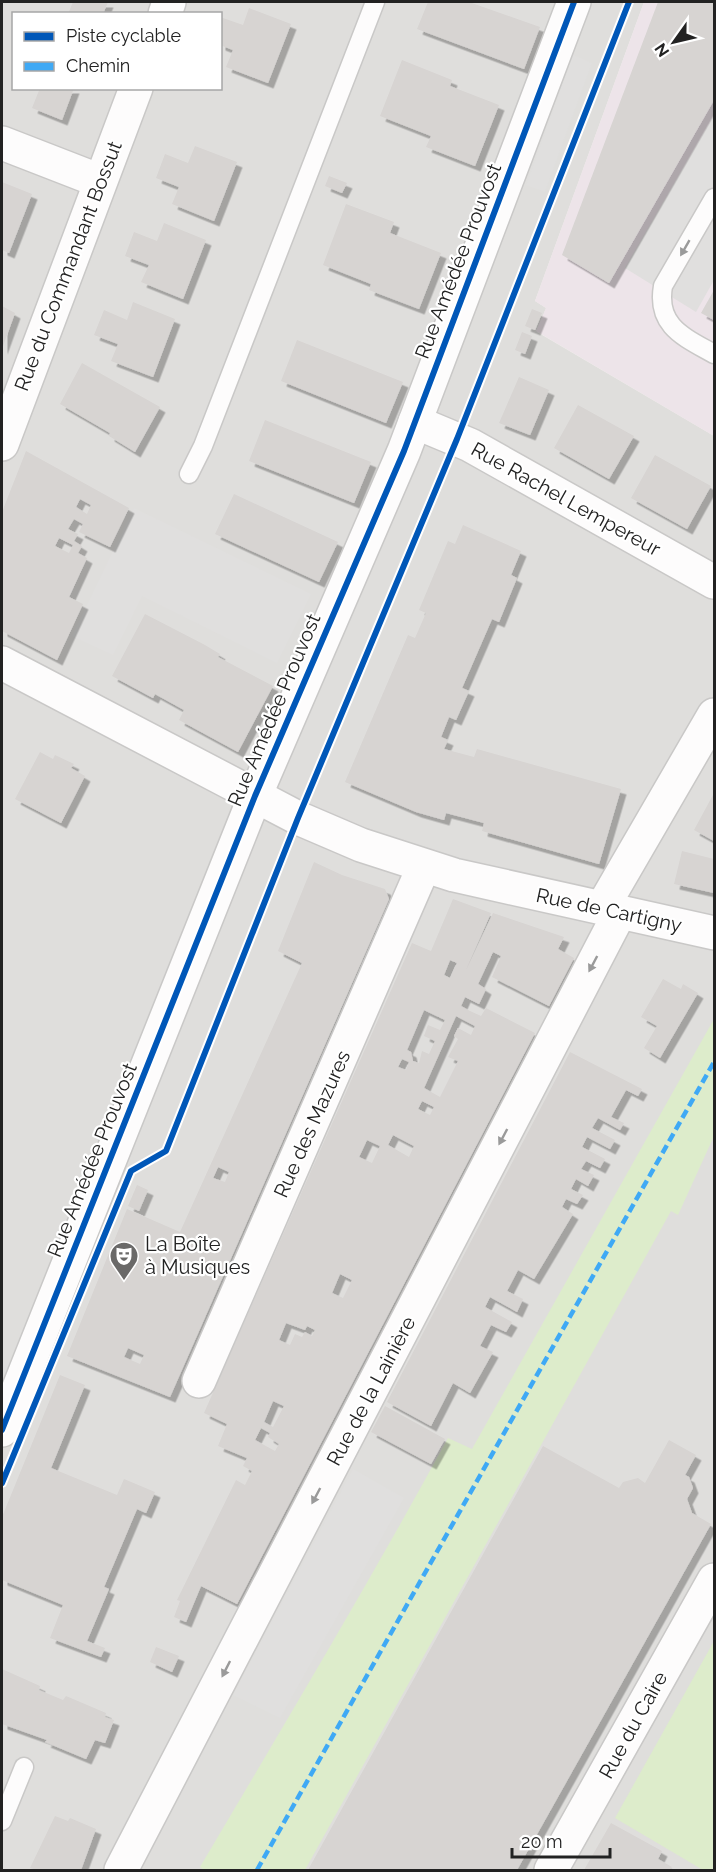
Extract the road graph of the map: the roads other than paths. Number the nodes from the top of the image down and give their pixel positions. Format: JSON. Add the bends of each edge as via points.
{"nodes":[{"id":1,"x":375,"y":2,"type":"edge"},
{"id":2,"x":574,"y":2,"type":"edge"},
{"id":3,"x":135,"y":90,"type":"edge"},
{"id":4,"x":2,"y":143,"type":"edge"},
{"id":5,"x":100,"y":181,"type":"junction"},
{"id":6,"x":714,"y":198,"type":"edge"},
{"id":7,"x":714,"y":354,"type":"edge"},
{"id":8,"x":415,"y":422,"type":"junction"},
{"id":9,"x":4,"y":427,"type":"edge"},
{"id":10,"x":189,"y":474,"type":"dead end"},
{"id":11,"x":714,"y":582,"type":"edge"},
{"id":12,"x":2,"y":663,"type":"edge"},
{"id":13,"x":714,"y":715,"type":"edge"},
{"id":14,"x":255,"y":796,"type":"junction"},
{"id":15,"x":424,"y":866,"type":"junction"},
{"id":16,"x":611,"y":910,"type":"junction"},
{"id":17,"x":714,"y":933,"type":"edge"},
{"id":18,"x":199,"y":1381,"type":"dead end"},
{"id":19,"x":2,"y":1430,"type":"edge"},
{"id":20,"x":714,"y":1580,"type":"edge"},
{"id":21,"x":24,"y":1767,"type":"dead end"},
{"id":22,"x":2,"y":1821,"type":"edge"},
{"id":23,"x":121,"y":1870,"type":"edge"},
{"id":24,"x":551,"y":1870,"type":"edge"}],
"edges":[{"from":1,"to":10,"type":"lane"},
{"from":2,"to":8,"type":"street","name":"Rue Amédée Prouvost"},
{"from":3,"to":5,"type":"street","name":"Rue du Commandant Bossut"},
{"from":4,"to":5,"type":"street"},
{"from":5,"to":9,"type":"street","name":"Rue du Commandant Bossut"},
{"from":6,"to":7,"type":"lane","one_way":true,"via":[[663,286],[660,302],[666,319],[683,336]]},
{"from":8,"to":11,"type":"street","name":"Rue Rachel Lempereur","via":[[470,445]]},
{"from":8,"to":14,"type":"street","name":"Rue Amédée Prouvost"},
{"from":12,"to":14,"type":"street","name":"Rue de Cartigny"},
{"from":13,"to":16,"type":"street"},
{"from":14,"to":15,"type":"street","name":"Rue de Cartigny","via":[[336,835]]},
{"from":14,"to":19,"type":"street","name":"Rue Amédée Prouvost"},
{"from":15,"to":16,"type":"street","name":"Rue de Cartigny"},
{"from":15,"to":18,"type":"street","name":"Rue des Mazures"},
{"from":16,"to":17,"type":"street","name":"Rue de Cartigny"},
{"from":16,"to":23,"type":"street","name":"Rue de la Lainière","one_way":true},
{"from":20,"to":24,"type":"street","name":"Rue du Caire"},
{"from":21,"to":22,"type":"lane"}]}
